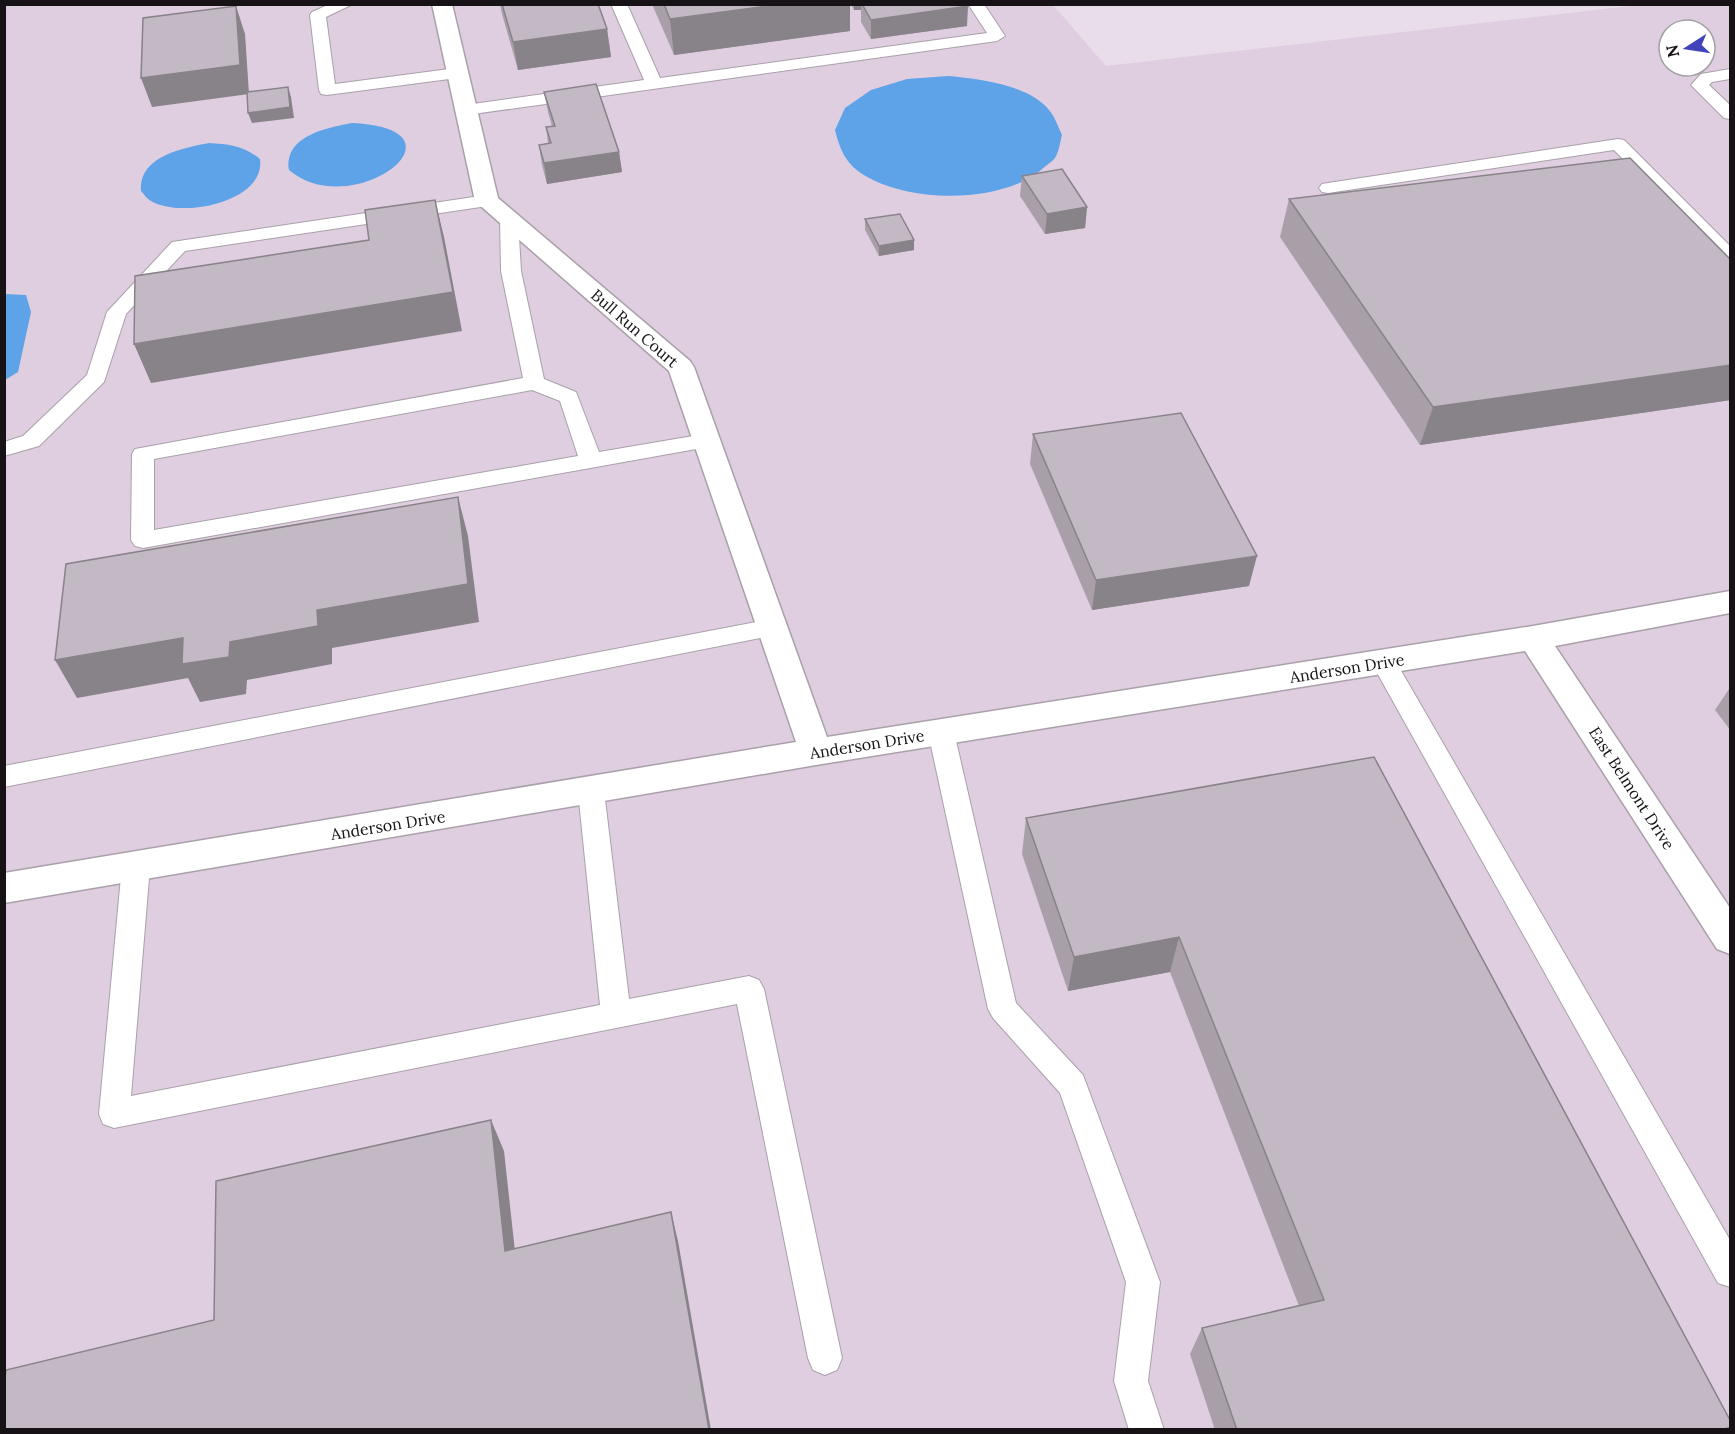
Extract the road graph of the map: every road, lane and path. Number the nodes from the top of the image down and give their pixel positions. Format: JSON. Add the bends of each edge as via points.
{"nodes":[{"id":1,"x":345,"y":4,"type":"edge"},
{"id":2,"x":442,"y":4,"type":"edge"},
{"id":3,"x":619,"y":4,"type":"edge"},
{"id":4,"x":976,"y":4,"type":"edge"},
{"id":5,"x":458,"y":73,"type":"junction"},
{"id":6,"x":1731,"y":74,"type":"edge"},
{"id":7,"x":654,"y":84,"type":"junction"},
{"id":8,"x":466,"y":110,"type":"junction"},
{"id":9,"x":1731,"y":114,"type":"edge"},
{"id":10,"x":1328,"y":188,"type":"dead end"},
{"id":11,"x":487,"y":201,"type":"junction"},
{"id":12,"x":509,"y":220,"type":"junction"},
{"id":13,"x":1731,"y":256,"type":"edge"},
{"id":14,"x":534,"y":383,"type":"junction"},
{"id":15,"x":705,"y":441,"type":"junction"},
{"id":16,"x":4,"y":449,"type":"edge"},
{"id":17,"x":591,"y":461,"type":"junction"},
{"id":18,"x":1731,"y":602,"type":"edge"},
{"id":19,"x":772,"y":628,"type":"junction"},
{"id":20,"x":1533,"y":638,"type":"junction"},
{"id":21,"x":1383,"y":662,"type":"junction"},
{"id":22,"x":941,"y":732,"type":"junction"},
{"id":23,"x":816,"y":752,"type":"junction"},
{"id":24,"x":4,"y":777,"type":"edge"},
{"id":25,"x":591,"y":791,"type":"junction"},
{"id":26,"x":136,"y":866,"type":"junction"},
{"id":27,"x":4,"y":888,"type":"edge"},
{"id":28,"x":1731,"y":938,"type":"edge"},
{"id":29,"x":616,"y":1015,"type":"junction"},
{"id":30,"x":1731,"y":1271,"type":"edge"},
{"id":31,"x":825,"y":1358,"type":"dead end"},
{"id":32,"x":1147,"y":1430,"type":"edge"}],
"edges":[{"from":1,"to":5,"type":"lane","via":[[318,15],[327,90]]},
{"from":2,"to":5,"type":"street"},
{"from":3,"to":7,"type":"lane"},
{"from":4,"to":7,"type":"lane","via":[[997,36]]},
{"from":5,"to":8,"type":"street"},
{"from":6,"to":9,"type":"lane","via":[[1707,78],[1699,85]]},
{"from":7,"to":8,"type":"lane"},
{"from":8,"to":11,"type":"street"},
{"from":10,"to":13,"type":"lane","via":[[1618,144]]},
{"from":11,"to":12,"type":"street","name":"Bull Run Court"},
{"from":11,"to":16,"type":"lane","via":[[179,246],[117,312],[97,377],[31,441]]},
{"from":12,"to":14,"type":"lane","via":[[511,271]]},
{"from":12,"to":15,"type":"street","name":"Bull Run Court","via":[[681,367]]},
{"from":14,"to":17,"type":"lane","via":[[568,397]]},
{"from":14,"to":17,"type":"lane","via":[[143,454],[143,540]]},
{"from":15,"to":17,"type":"lane"},
{"from":15,"to":19,"type":"street","name":"Bull Run Court"},
{"from":18,"to":20,"type":"street","name":"Anderson Drive"},
{"from":19,"to":23,"type":"street","name":"Bull Run Court"},
{"from":19,"to":24,"type":"lane"},
{"from":20,"to":21,"type":"street","name":"Anderson Drive"},
{"from":20,"to":28,"type":"street","name":"East Belmont Drive"},
{"from":21,"to":22,"type":"street","name":"Anderson Drive"},
{"from":21,"to":30,"type":"lane"},
{"from":22,"to":23,"type":"street","name":"Anderson Drive"},
{"from":22,"to":32,"type":"lane","via":[[1003,1009],[1072,1085],[1143,1282],[1131,1381]]},
{"from":23,"to":25,"type":"street","name":"Anderson Drive"},
{"from":25,"to":26,"type":"street","name":"Anderson Drive"},
{"from":25,"to":29,"type":"lane"},
{"from":26,"to":27,"type":"street","name":"Anderson Drive"},
{"from":26,"to":29,"type":"lane","via":[[114,1114]]},
{"from":29,"to":31,"type":"lane","via":[[749,989]]}]}
